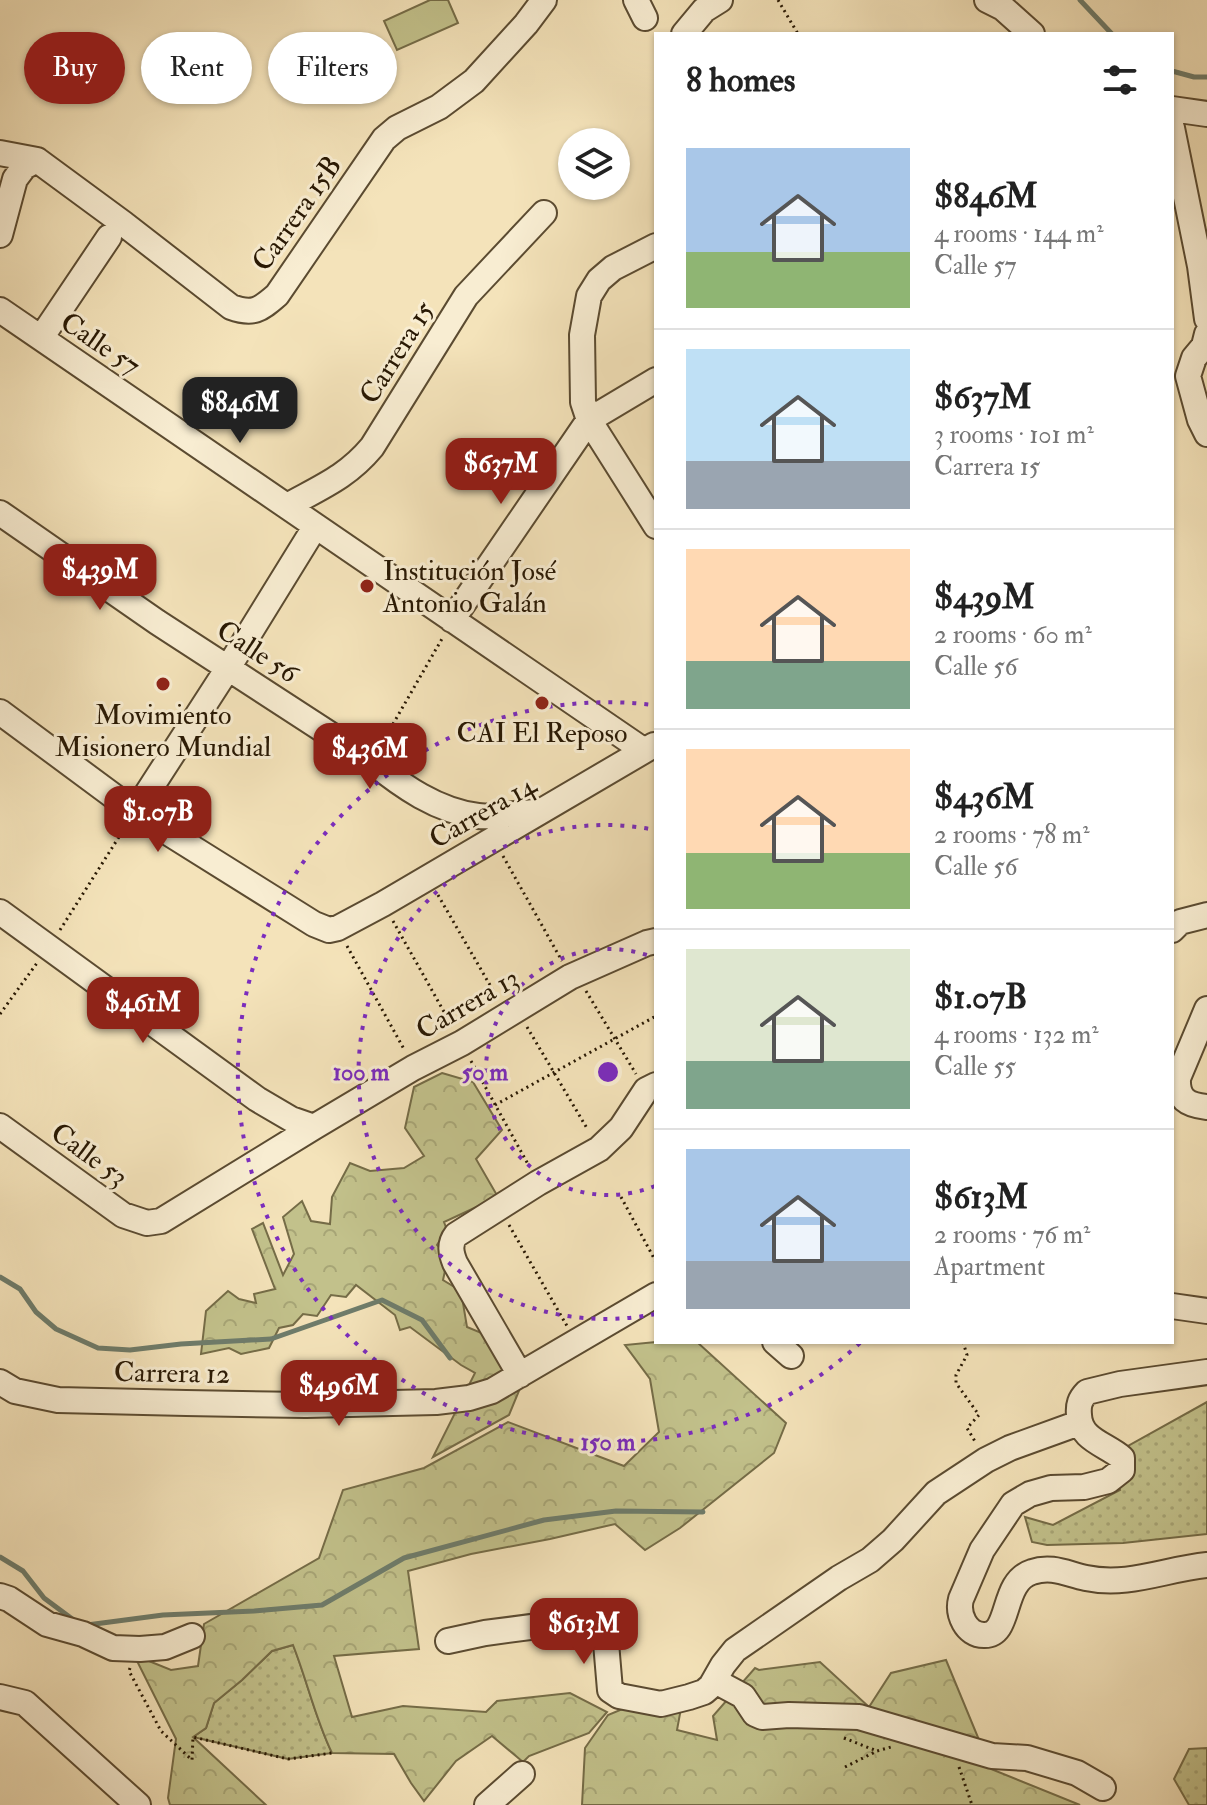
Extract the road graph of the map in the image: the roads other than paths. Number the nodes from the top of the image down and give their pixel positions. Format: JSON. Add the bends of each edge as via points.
{"nodes":[{"id":1,"x":544,"y":0,"type":"edge"},
{"id":2,"x":720,"y":0,"type":"edge"},
{"id":3,"x":999,"y":3,"type":"edge"},
{"id":4,"x":686,"y":32,"type":"edge"},
{"id":5,"x":1030,"y":32,"type":"edge"},
{"id":6,"x":1174,"y":109,"type":"edge"},
{"id":7,"x":1207,"y":114,"type":"edge"},
{"id":8,"x":1174,"y":138,"type":"edge"},
{"id":9,"x":0,"y":153,"type":"edge"},
{"id":10,"x":37,"y":160,"type":"junction"},
{"id":11,"x":544,"y":213,"type":"dead end"},
{"id":12,"x":0,"y":235,"type":"edge"},
{"id":13,"x":109,"y":237,"type":"dead end"},
{"id":14,"x":654,"y":247,"type":"edge"},
{"id":15,"x":1205,"y":286,"type":"edge"},
{"id":16,"x":0,"y":310,"type":"edge"},
{"id":17,"x":1207,"y":319,"type":"edge"},
{"id":18,"x":41,"y":338,"type":"junction"},
{"id":19,"x":1206,"y":342,"type":"edge"},
{"id":20,"x":654,"y":381,"type":"edge"},
{"id":21,"x":589,"y":420,"type":"junction"},
{"id":22,"x":1207,"y":434,"type":"edge"},
{"id":23,"x":287,"y":506,"type":"junction"},
{"id":24,"x":0,"y":513,"type":"edge"},
{"id":25,"x":654,"y":520,"type":"edge"},
{"id":26,"x":315,"y":527,"type":"junction"},
{"id":27,"x":452,"y":620,"type":"junction"},
{"id":28,"x":228,"y":668,"type":"junction"},
{"id":29,"x":0,"y":712,"type":"edge"},
{"id":30,"x":650,"y":747,"type":"edge"},
{"id":31,"x":541,"y":811,"type":"junction"},
{"id":32,"x":135,"y":812,"type":"junction"},
{"id":33,"x":0,"y":912,"type":"edge"},
{"id":34,"x":1207,"y":915,"type":"edge"},
{"id":35,"x":1175,"y":924,"type":"edge"},
{"id":36,"x":654,"y":941,"type":"edge"},
{"id":37,"x":1207,"y":1009,"type":"edge"},
{"id":38,"x":651,"y":1088,"type":"edge"},
{"id":39,"x":1207,"y":1107,"type":"edge"},
{"id":40,"x":0,"y":1126,"type":"edge"},
{"id":41,"x":314,"y":1127,"type":"junction"},
{"id":42,"x":147,"y":1223,"type":"joint"},
{"id":43,"x":654,"y":1296,"type":"edge"},
{"id":44,"x":1174,"y":1306,"type":"edge"},
{"id":45,"x":1207,"y":1311,"type":"edge"},
{"id":46,"x":1207,"y":1372,"type":"edge"},
{"id":47,"x":520,"y":1375,"type":"junction"},
{"id":48,"x":0,"y":1382,"type":"edge"},
{"id":49,"x":1079,"y":1423,"type":"junction"},
{"id":50,"x":1207,"y":1565,"type":"edge"},
{"id":51,"x":0,"y":1596,"type":"edge"},
{"id":52,"x":192,"y":1636,"type":"dead end"},
{"id":53,"x":448,"y":1641,"type":"dead end"},
{"id":54,"x":715,"y":1681,"type":"junction"},
{"id":55,"x":0,"y":1697,"type":"edge"},
{"id":56,"x":522,"y":1774,"type":"dead end"},
{"id":57,"x":1103,"y":1788,"type":"dead end"},
{"id":58,"x":138,"y":1805,"type":"edge"},
{"id":59,"x":487,"y":1805,"type":"edge"}],
"edges":[{"from":1,"to":10,"type":"street","name":"Carrera 15B","via":[[474,81],[389,133],[277,295],[256,310],[231,307]]},
{"from":2,"to":4,"type":"street"},
{"from":3,"to":5,"type":"street"},
{"from":6,"to":7,"type":"street"},
{"from":8,"to":15,"type":"street"},
{"from":9,"to":10,"type":"street"},
{"from":10,"to":12,"type":"street","via":[[15,179]]},
{"from":11,"to":23,"type":"street","name":"Carrera 15","via":[[466,296],[359,462]]},
{"from":13,"to":18,"type":"street"},
{"from":14,"to":21,"type":"street","via":[[613,268],[589,296],[582,335],[583,402]]},
{"from":15,"to":17,"type":"street"},
{"from":16,"to":18,"type":"street","name":"Calle 57"},
{"from":18,"to":23,"type":"street","name":"Calle 57"},
{"from":19,"to":22,"type":"street","via":[[1188,376]]},
{"from":20,"to":21,"type":"street"},
{"from":21,"to":25,"type":"street"},
{"from":21,"to":27,"type":"street"},
{"from":23,"to":26,"type":"street","name":"Calle 57"},
{"from":24,"to":28,"type":"street","name":"Calle 56"},
{"from":26,"to":27,"type":"street","name":"Calle 57"},
{"from":26,"to":28,"type":"street"},
{"from":27,"to":30,"type":"street","name":"Calle 57"},
{"from":28,"to":31,"type":"street","name":"Calle 56","via":[[440,806],[479,816]]},
{"from":28,"to":32,"type":"street"},
{"from":29,"to":32,"type":"street"},
{"from":30,"to":31,"type":"street","name":"Carrera 14"},
{"from":31,"to":32,"type":"street","name":"Carrera 14","via":[[329,930]]},
{"from":33,"to":41,"type":"street","via":[[257,1099]]},
{"from":34,"to":35,"type":"street"},
{"from":36,"to":41,"type":"street","name":"Carrera 13","via":[[570,977]]},
{"from":37,"to":39,"type":"street","via":[[1178,1078],[1181,1096]]},
{"from":38,"to":47,"type":"street","via":[[599,1149],[452,1240],[455,1263]]},
{"from":40,"to":42,"type":"street","name":"Calle 53","via":[[123,1215]]},
{"from":41,"to":42,"type":"street","name":"Carrera 13","via":[[161,1221]]},
{"from":43,"to":47,"type":"street","name":"Carrera 12"},
{"from":44,"to":45,"type":"street"},
{"from":46,"to":49,"type":"street","via":[[1092,1390],[1079,1403]]},
{"from":47,"to":48,"type":"street","name":"Carrera 12","via":[[469,1398],[306,1405],[58,1400],[15,1391]]},
{"from":49,"to":50,"type":"street","via":[[1085,1434],[1122,1458],[1122,1470],[1108,1481],[1051,1488],[1013,1504],[982,1550],[961,1599],[966,1625],[981,1635],[997,1630],[1011,1591],[1033,1571],[1059,1569],[1113,1580]]},
{"from":49,"to":54,"type":"street","via":[[1010,1448],[936,1493],[870,1560],[735,1650]]},
{"from":51,"to":52,"type":"street","via":[[47,1624],[113,1648],[165,1647]]},
{"from":53,"to":54,"type":"street","via":[[592,1619],[605,1631],[610,1690],[619,1696],[661,1704],[704,1692]]},
{"from":54,"to":57,"type":"street","via":[[743,1696],[762,1717],[859,1717],[992,1756],[1027,1758],[1077,1773]]},
{"from":55,"to":58,"type":"street","via":[[25,1703]]},
{"from":56,"to":59,"type":"street"}]}
